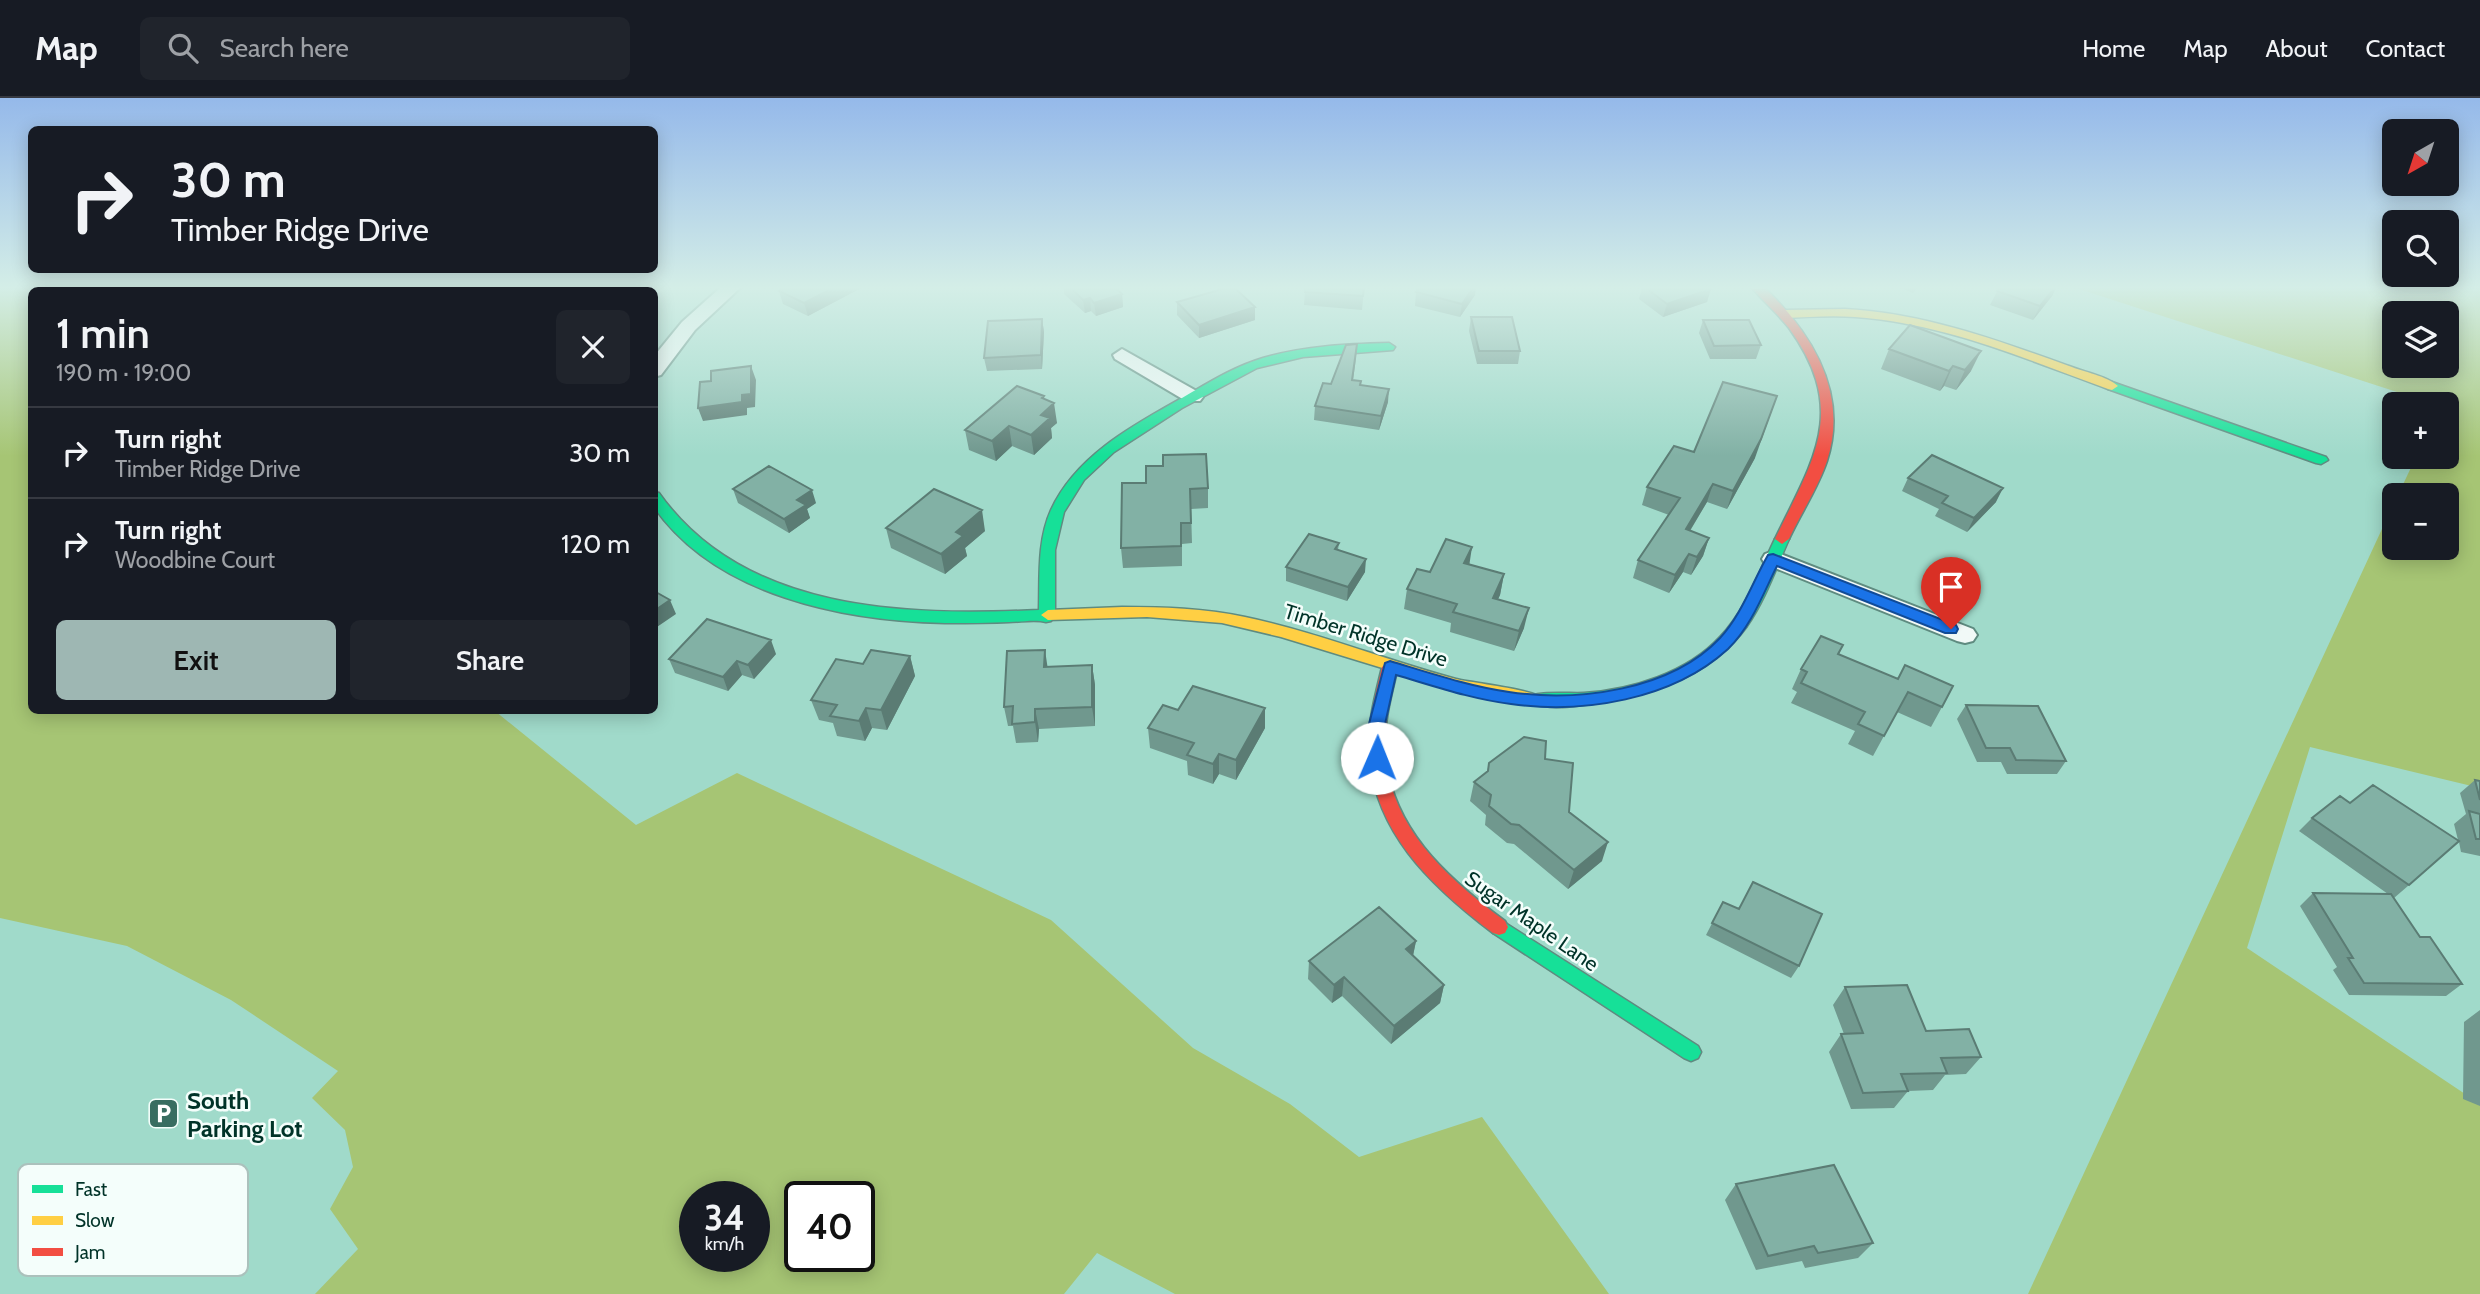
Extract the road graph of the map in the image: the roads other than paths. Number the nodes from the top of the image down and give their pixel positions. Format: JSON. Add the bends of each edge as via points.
{"nodes":[{"id":1,"x":674,"y":344,"type":"edge"},
{"id":2,"x":1805,"y":344,"type":"edge"},
{"id":3,"x":1992,"y":344,"type":"edge"},
{"id":4,"x":1389,"y":347,"type":"dead end"},
{"id":5,"x":1122,"y":355,"type":"dead end"},
{"id":6,"x":658,"y":366,"type":"edge"},
{"id":7,"x":1193,"y":397,"type":"junction"},
{"id":8,"x":2321,"y":460,"type":"dead end"},
{"id":9,"x":658,"y":501,"type":"edge"},
{"id":10,"x":1773,"y":559,"type":"junction"},
{"id":11,"x":1046,"y":617,"type":"junction"},
{"id":12,"x":1965,"y":635,"type":"dead end"},
{"id":13,"x":1390,"y":667,"type":"junction"},
{"id":14,"x":1691,"y":1052,"type":"dead end"}],
"edges":[{"from":1,"to":6,"type":"street"},
{"from":2,"to":10,"type":"street","name":"Timber Ridge Drive","via":[[1822,376],[1828,433],[1821,459]]},
{"from":3,"to":8,"type":"street"},
{"from":4,"to":7,"type":"street","via":[[1285,355],[1225,377]]},
{"from":5,"to":7,"type":"street"},
{"from":7,"to":11,"type":"street","via":[[1109,448],[1070,487],[1050,535]]},
{"from":9,"to":11,"type":"street","name":"Timber Ridge Drive","via":[[678,528],[720,562],[795,597],[839,609],[923,620]]},
{"from":10,"to":12,"type":"street"},
{"from":10,"to":13,"type":"street","name":"Timber Ridge Drive","via":[[1741,622],[1724,644],[1697,665],[1636,691],[1580,699],[1511,698]]},
{"from":11,"to":13,"type":"street","name":"Timber Ridge Drive","via":[[1153,612],[1201,615],[1269,629]]},
{"from":13,"to":14,"type":"street","name":"Sugar Maple Lane","via":[[1377,724],[1377,758],[1397,822],[1422,862],[1489,922]]}]}
